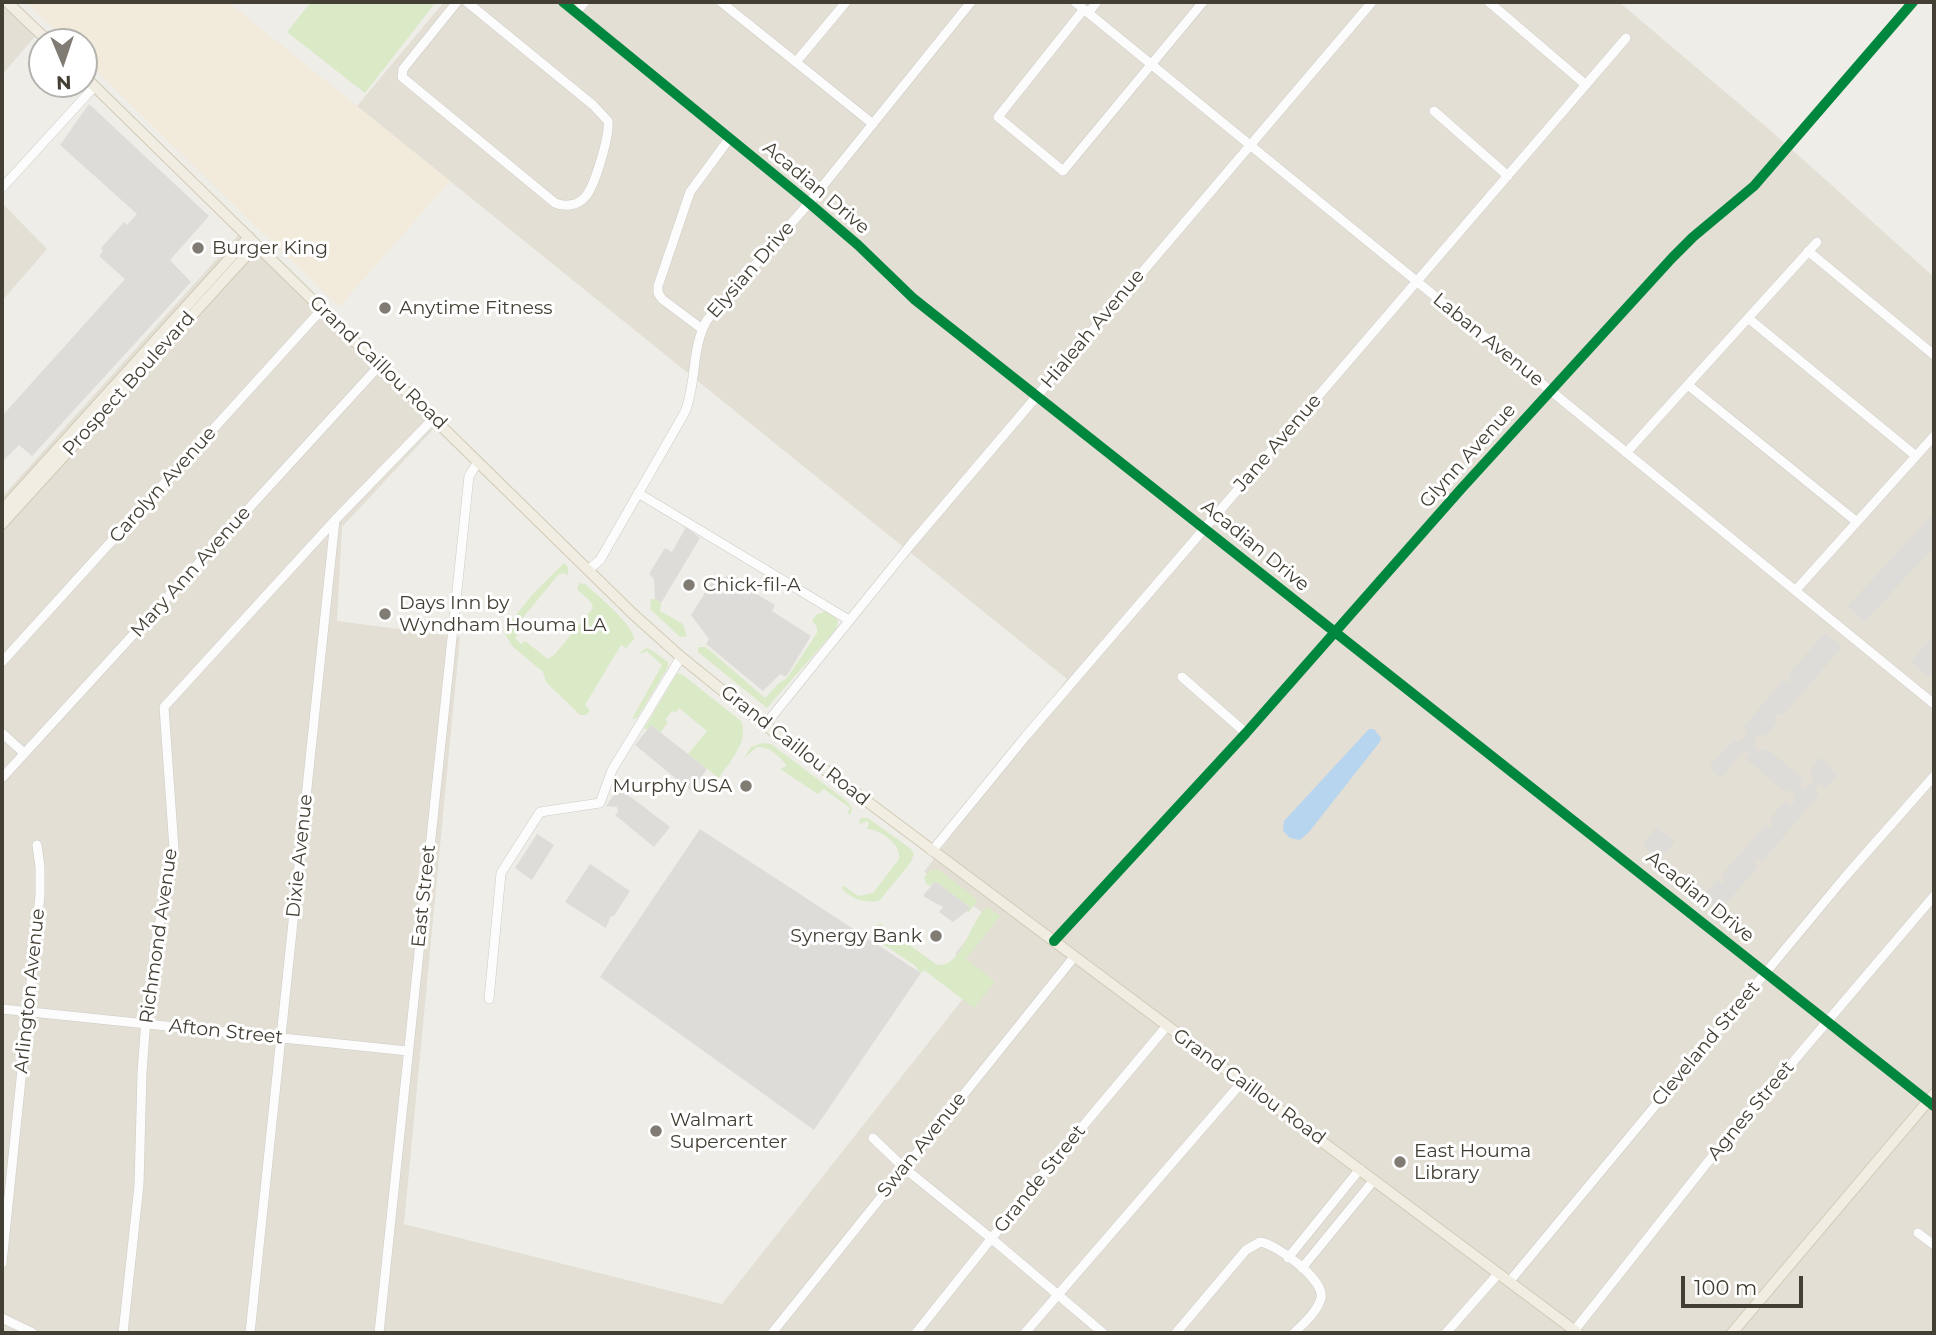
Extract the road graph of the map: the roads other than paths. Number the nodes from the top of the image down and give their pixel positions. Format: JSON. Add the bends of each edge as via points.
{"nodes":[{"id":1,"x":457,"y":2,"type":"edge"},
{"id":2,"x":467,"y":2,"type":"edge"},
{"id":3,"x":563,"y":2,"type":"edge"},
{"id":4,"x":585,"y":2,"type":"edge"},
{"id":5,"x":721,"y":2,"type":"edge"},
{"id":6,"x":846,"y":2,"type":"edge"},
{"id":7,"x":971,"y":2,"type":"edge"},
{"id":8,"x":1074,"y":2,"type":"edge"},
{"id":9,"x":1097,"y":2,"type":"edge"},
{"id":10,"x":1203,"y":2,"type":"edge"},
{"id":11,"x":1372,"y":2,"type":"edge"},
{"id":12,"x":1489,"y":2,"type":"edge"},
{"id":13,"x":1913,"y":2,"type":"edge"},
{"id":14,"x":15,"y":4,"type":"edge"},
{"id":15,"x":1086,"y":11,"type":"junction"},
{"id":16,"x":576,"y":12,"type":"junction"},
{"id":17,"x":36,"y":28,"type":"edge"},
{"id":18,"x":1626,"y":38,"type":"dead end"},
{"id":19,"x":796,"y":62,"type":"junction"},
{"id":20,"x":1152,"y":65,"type":"junction"},
{"id":21,"x":1586,"y":85,"type":"junction"},
{"id":22,"x":98,"y":91,"type":"edge"},
{"id":23,"x":84,"y":98,"type":"edge"},
{"id":24,"x":1434,"y":111,"type":"dead end"},
{"id":25,"x":873,"y":124,"type":"junction"},
{"id":26,"x":729,"y":139,"type":"junction"},
{"id":27,"x":1250,"y":145,"type":"junction"},
{"id":28,"x":1508,"y":176,"type":"junction"},
{"id":29,"x":2,"y":188,"type":"edge"},
{"id":30,"x":809,"y":203,"type":"junction"},
{"id":31,"x":253,"y":241,"type":"junction"},
{"id":32,"x":1817,"y":242,"type":"dead end"},
{"id":33,"x":1808,"y":251,"type":"junction"},
{"id":34,"x":1417,"y":282,"type":"junction"},
{"id":35,"x":323,"y":308,"type":"junction"},
{"id":36,"x":1748,"y":318,"type":"junction"},
{"id":37,"x":702,"y":328,"type":"junction"},
{"id":38,"x":1934,"y":355,"type":"edge"},
{"id":39,"x":379,"y":366,"type":"junction"},
{"id":40,"x":1688,"y":384,"type":"junction"},
{"id":41,"x":1550,"y":391,"type":"junction"},
{"id":42,"x":1036,"y":396,"type":"junction"},
{"id":43,"x":434,"y":418,"type":"junction"},
{"id":44,"x":1934,"y":436,"type":"edge"},
{"id":45,"x":1626,"y":453,"type":"junction"},
{"id":46,"x":1916,"y":456,"type":"junction"},
{"id":47,"x":478,"y":462,"type":"junction"},
{"id":48,"x":638,"y":493,"type":"junction"},
{"id":49,"x":2,"y":510,"type":"edge"},
{"id":50,"x":335,"y":520,"type":"junction"},
{"id":51,"x":1857,"y":522,"type":"junction"},
{"id":52,"x":2,"y":524,"type":"edge"},
{"id":53,"x":1204,"y":528,"type":"junction"},
{"id":54,"x":588,"y":570,"type":"junction"},
{"id":55,"x":1795,"y":591,"type":"junction"},
{"id":56,"x":849,"y":621,"type":"junction"},
{"id":57,"x":1334,"y":631,"type":"junction"},
{"id":58,"x":681,"y":657,"type":"junction"},
{"id":59,"x":2,"y":662,"type":"edge"},
{"id":60,"x":1182,"y":677,"type":"dead end"},
{"id":61,"x":1934,"y":704,"type":"edge"},
{"id":62,"x":765,"y":724,"type":"junction"},
{"id":63,"x":2,"y":733,"type":"edge"},
{"id":64,"x":1246,"y":733,"type":"junction"},
{"id":65,"x":24,"y":753,"type":"junction"},
{"id":66,"x":1934,"y":776,"type":"edge"},
{"id":67,"x":2,"y":778,"type":"edge"},
{"id":68,"x":37,"y":845,"type":"dead end"},
{"id":69,"x":932,"y":851,"type":"junction"},
{"id":70,"x":1934,"y":896,"type":"edge"},
{"id":71,"x":1054,"y":941,"type":"junction"},
{"id":72,"x":1074,"y":957,"type":"junction"},
{"id":73,"x":1766,"y":972,"type":"junction"},
{"id":74,"x":489,"y":999,"type":"dead end"},
{"id":75,"x":2,"y":1009,"type":"edge"},
{"id":76,"x":29,"y":1012,"type":"junction"},
{"id":77,"x":1827,"y":1021,"type":"junction"},
{"id":78,"x":145,"y":1024,"type":"junction"},
{"id":79,"x":1166,"y":1027,"type":"junction"},
{"id":80,"x":281,"y":1038,"type":"junction"},
{"id":81,"x":408,"y":1051,"type":"junction"},
{"id":82,"x":1242,"y":1082,"type":"junction"},
{"id":83,"x":1932,"y":1100,"type":"edge"},
{"id":84,"x":873,"y":1138,"type":"dead end"},
{"id":85,"x":904,"y":1167,"type":"junction"},
{"id":86,"x":1360,"y":1168,"type":"junction"},
{"id":87,"x":1374,"y":1180,"type":"junction"},
{"id":88,"x":1918,"y":1233,"type":"dead end"},
{"id":89,"x":992,"y":1239,"type":"junction"},
{"id":90,"x":1934,"y":1245,"type":"edge"},
{"id":91,"x":1288,"y":1258,"type":"junction"},
{"id":92,"x":2,"y":1263,"type":"edge"},
{"id":93,"x":1302,"y":1268,"type":"junction"},
{"id":94,"x":1498,"y":1274,"type":"junction"},
{"id":95,"x":1509,"y":1282,"type":"junction"},
{"id":96,"x":1057,"y":1296,"type":"junction"},
{"id":97,"x":2,"y":1318,"type":"edge"},
{"id":98,"x":1576,"y":1332,"type":"edge"},
{"id":99,"x":33,"y":1333,"type":"edge"},
{"id":100,"x":123,"y":1333,"type":"edge"},
{"id":101,"x":250,"y":1333,"type":"edge"},
{"id":102,"x":379,"y":1333,"type":"edge"},
{"id":103,"x":772,"y":1333,"type":"edge"},
{"id":104,"x":916,"y":1333,"type":"edge"},
{"id":105,"x":1026,"y":1333,"type":"edge"},
{"id":106,"x":1102,"y":1333,"type":"edge"},
{"id":107,"x":1176,"y":1333,"type":"edge"},
{"id":108,"x":1294,"y":1333,"type":"edge"},
{"id":109,"x":1446,"y":1333,"type":"edge"},
{"id":110,"x":1732,"y":1333,"type":"edge"}],
"edges":[{"from":1,"to":2,"type":"street","via":[[403,69],[402,77],[555,203],[568,206],[585,197],[608,138],[608,121]]},
{"from":3,"to":16,"type":"street","name":"Acadian Drive"},
{"from":4,"to":16,"type":"street"},
{"from":5,"to":19,"type":"street"},
{"from":6,"to":19,"type":"street"},
{"from":7,"to":25,"type":"street","name":"Elysian Drive"},
{"from":8,"to":15,"type":"street","name":"Laban Avenue"},
{"from":9,"to":15,"type":"street"},
{"from":10,"to":20,"type":"street"},
{"from":11,"to":27,"type":"street","name":"Hialeah Avenue"},
{"from":12,"to":21,"type":"street"},
{"from":13,"to":41,"type":"street","name":"Glynn Avenue","via":[[1754,186],[1672,258]]},
{"from":14,"to":17,"type":"main road"},
{"from":15,"to":20,"type":"street","name":"Laban Avenue"},
{"from":15,"to":20,"type":"street","via":[[998,117],[1063,171]]},
{"from":16,"to":26,"type":"street","name":"Acadian Drive"},
{"from":18,"to":21,"type":"street","name":"Jane Avenue"},
{"from":19,"to":25,"type":"street"},
{"from":20,"to":27,"type":"street","name":"Laban Avenue"},
{"from":21,"to":28,"type":"street","name":"Jane Avenue"},
{"from":22,"to":31,"type":"main road","name":"Grand Caillou Road"},
{"from":23,"to":29,"type":"street"},
{"from":24,"to":28,"type":"street"},
{"from":25,"to":30,"type":"street","name":"Elysian Drive"},
{"from":26,"to":30,"type":"street","name":"Acadian Drive"},
{"from":26,"to":37,"type":"street","via":[[690,192],[658,286],[662,299]]},
{"from":27,"to":34,"type":"street","name":"Laban Avenue"},
{"from":27,"to":42,"type":"street","name":"Hialeah Avenue"},
{"from":28,"to":34,"type":"street","name":"Jane Avenue"},
{"from":30,"to":37,"type":"street","name":"Elysian Drive"},
{"from":30,"to":42,"type":"street","name":"Acadian Drive","via":[[914,299]]},
{"from":31,"to":35,"type":"main road","name":"Grand Caillou Road"},
{"from":31,"to":49,"type":"main road","name":"Prospect Boulevard"},
{"from":31,"to":52,"type":"main road","name":"Prospect Boulevard"},
{"from":32,"to":33,"type":"street"},
{"from":33,"to":36,"type":"street"},
{"from":33,"to":38,"type":"street"},
{"from":34,"to":41,"type":"street","name":"Laban Avenue"},
{"from":34,"to":53,"type":"street","name":"Jane Avenue"},
{"from":35,"to":39,"type":"main road","name":"Grand Caillou Road"},
{"from":35,"to":59,"type":"street","name":"Carolyn Avenue"},
{"from":36,"to":40,"type":"street"},
{"from":36,"to":46,"type":"street"},
{"from":37,"to":48,"type":"street","name":"Elysian Drive","via":[[685,412]]},
{"from":39,"to":43,"type":"main road","name":"Grand Caillou Road"},
{"from":39,"to":65,"type":"street","name":"Mary Ann Avenue"},
{"from":40,"to":45,"type":"street"},
{"from":40,"to":51,"type":"street"},
{"from":41,"to":45,"type":"street","name":"Laban Avenue"},
{"from":41,"to":57,"type":"street","name":"Glynn Avenue"},
{"from":42,"to":53,"type":"street","name":"Acadian Drive"},
{"from":42,"to":56,"type":"street","name":"Hialeah Avenue"},
{"from":43,"to":47,"type":"main road","name":"Grand Caillou Road"},
{"from":43,"to":50,"type":"street"},
{"from":44,"to":46,"type":"street"},
{"from":45,"to":55,"type":"street","name":"Laban Avenue"},
{"from":46,"to":51,"type":"street"},
{"from":47,"to":54,"type":"main road","name":"Grand Caillou Road"},
{"from":47,"to":81,"type":"street","name":"East Street","via":[[469,476]]},
{"from":48,"to":54,"type":"street","name":"Elysian Drive","via":[[600,560]]},
{"from":48,"to":56,"type":"street"},
{"from":50,"to":78,"type":"street","name":"Richmond Avenue","via":[[164,707],[174,849]]},
{"from":50,"to":80,"type":"street","name":"Dixie Avenue"},
{"from":51,"to":55,"type":"street"},
{"from":53,"to":57,"type":"street","name":"Acadian Drive"},
{"from":53,"to":69,"type":"street","name":"Jane Avenue"},
{"from":54,"to":58,"type":"main road","name":"Grand Caillou Road"},
{"from":55,"to":61,"type":"street","name":"Laban Avenue"},
{"from":56,"to":62,"type":"street","name":"Hialeah Avenue"},
{"from":57,"to":64,"type":"street","name":"Glynn Avenue"},
{"from":57,"to":73,"type":"street","name":"Acadian Drive"},
{"from":58,"to":62,"type":"main road","name":"Grand Caillou Road"},
{"from":58,"to":74,"type":"street","via":[[611,770],[600,803],[540,812],[501,873]]},
{"from":60,"to":64,"type":"street"},
{"from":62,"to":69,"type":"main road","name":"Grand Caillou Road"},
{"from":63,"to":65,"type":"street"},
{"from":64,"to":71,"type":"street","name":"Glynn Avenue"},
{"from":65,"to":67,"type":"street","name":"Mary Ann Avenue"},
{"from":66,"to":73,"type":"street","name":"Cleveland Street"},
{"from":68,"to":76,"type":"street","name":"Arlington Avenue","via":[[40,895]]},
{"from":69,"to":71,"type":"main road","name":"Grand Caillou Road"},
{"from":70,"to":77,"type":"street","name":"Agnes Street"},
{"from":71,"to":72,"type":"main road","name":"Grand Caillou Road"},
{"from":72,"to":79,"type":"main road","name":"Grand Caillou Road"},
{"from":72,"to":85,"type":"street","name":"Swan Avenue"},
{"from":73,"to":77,"type":"street","name":"Acadian Drive"},
{"from":73,"to":95,"type":"street","name":"Cleveland Street"},
{"from":75,"to":76,"type":"street","name":"Afton Street"},
{"from":76,"to":78,"type":"street","name":"Afton Street"},
{"from":76,"to":92,"type":"street","name":"Arlington Avenue"},
{"from":77,"to":83,"type":"street","name":"Acadian Drive"},
{"from":77,"to":98,"type":"street","name":"Agnes Street","via":[[1692,1181]]},
{"from":78,"to":80,"type":"street","name":"Afton Street"},
{"from":78,"to":100,"type":"street","name":"Richmond Avenue","via":[[139,1185]]},
{"from":79,"to":82,"type":"main road","name":"Grand Caillou Road"},
{"from":79,"to":89,"type":"street","name":"Grande Street"},
{"from":80,"to":81,"type":"street","name":"Afton Street"},
{"from":80,"to":101,"type":"street","name":"Dixie Avenue"},
{"from":81,"to":102,"type":"street","name":"East Street"},
{"from":82,"to":86,"type":"main road","name":"Grand Caillou Road"},
{"from":82,"to":96,"type":"street"},
{"from":83,"to":110,"type":"main road"},
{"from":84,"to":85,"type":"street"},
{"from":85,"to":89,"type":"street"},
{"from":85,"to":103,"type":"street","name":"Swan Avenue"},
{"from":86,"to":87,"type":"main road","name":"Grand Caillou Road"},
{"from":86,"to":91,"type":"street"},
{"from":87,"to":93,"type":"street"},
{"from":87,"to":94,"type":"main road","name":"Grand Caillou Road"},
{"from":88,"to":90,"type":"street"},
{"from":89,"to":96,"type":"street"},
{"from":89,"to":104,"type":"street","name":"Grande Street"},
{"from":91,"to":93,"type":"street"},
{"from":91,"to":107,"type":"street","via":[[1266,1243],[1253,1245]]},
{"from":93,"to":108,"type":"street","via":[[1318,1284],[1321,1296]]},
{"from":94,"to":95,"type":"main road","name":"Grand Caillou Road"},
{"from":94,"to":109,"type":"street"},
{"from":95,"to":98,"type":"main road","name":"Grand Caillou Road"},
{"from":96,"to":105,"type":"street"},
{"from":96,"to":106,"type":"street"},
{"from":97,"to":99,"type":"street"}]}
